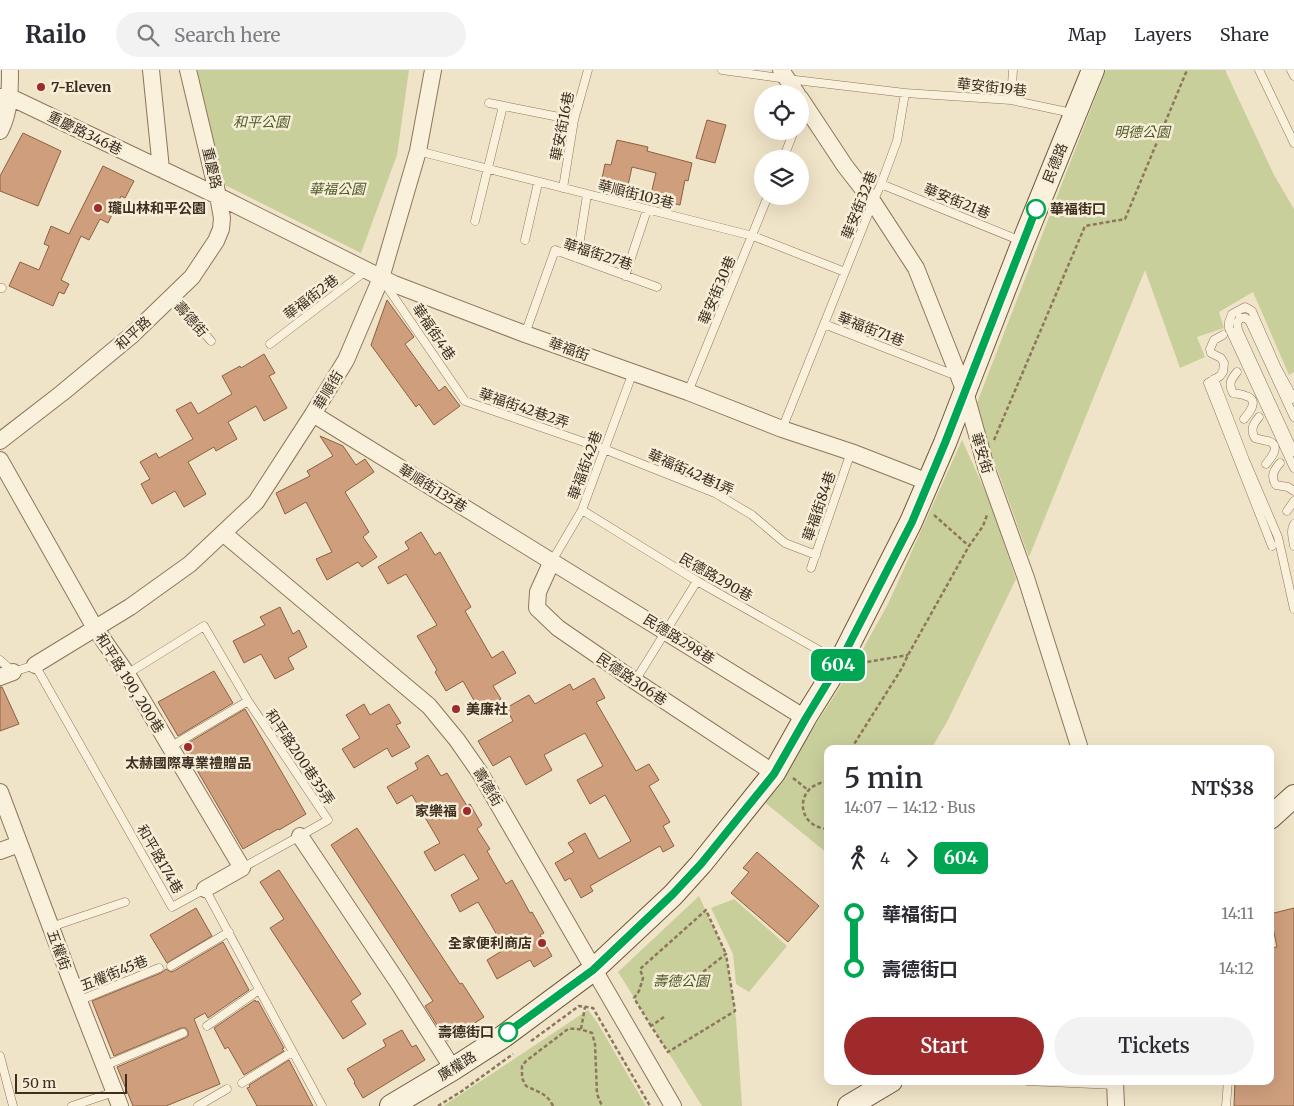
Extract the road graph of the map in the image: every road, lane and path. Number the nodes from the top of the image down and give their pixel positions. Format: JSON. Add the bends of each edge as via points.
{"nodes":[{"id":1,"x":10,"y":70,"type":"edge"},
{"id":2,"x":151,"y":70,"type":"edge"},
{"id":3,"x":188,"y":70,"type":"edge"},
{"id":4,"x":433,"y":70,"type":"edge"},
{"id":5,"x":588,"y":70,"type":"edge"},
{"id":6,"x":722,"y":70,"type":"edge"},
{"id":7,"x":1013,"y":70,"type":"edge"},
{"id":8,"x":1093,"y":70,"type":"edge"},
{"id":9,"x":1187,"y":70,"type":"edge"},
{"id":10,"x":1259,"y":70,"type":"edge"},
{"id":11,"x":1291,"y":70,"type":"edge"},
{"id":12,"x":784,"y":74,"type":"edge"},
{"id":13,"x":1294,"y":76,"type":"edge"},
{"id":14,"x":790,"y":85,"type":"edge"},
{"id":15,"x":905,"y":93,"type":"junction"},
{"id":16,"x":5,"y":97,"type":"edge"},
{"id":17,"x":1011,"y":100,"type":"junction"},
{"id":18,"x":489,"y":103,"type":"dead end"},
{"id":19,"x":502,"y":106,"type":"junction"},
{"id":20,"x":1074,"y":114,"type":"junction"},
{"id":21,"x":809,"y":115,"type":"edge"},
{"id":22,"x":574,"y":120,"type":"junction"},
{"id":23,"x":0,"y":131,"type":"edge"},
{"id":24,"x":1294,"y":143,"type":"edge"},
{"id":25,"x":418,"y":152,"type":"junction"},
{"id":26,"x":161,"y":169,"type":"junction"},
{"id":27,"x":487,"y":169,"type":"junction"},
{"id":28,"x":538,"y":183,"type":"junction"},
{"id":29,"x":881,"y":184,"type":"junction"},
{"id":30,"x":563,"y":188,"type":"junction"},
{"id":31,"x":587,"y":195,"type":"junction"},
{"id":32,"x":218,"y":196,"type":"junction"},
{"id":33,"x":873,"y":202,"type":"junction"},
{"id":34,"x":765,"y":205,"type":"edge"},
{"id":35,"x":647,"y":210,"type":"junction"},
{"id":36,"x":475,"y":221,"type":"dead end"},
{"id":37,"x":753,"y":236,"type":"junction"},
{"id":38,"x":525,"y":240,"type":"dead end"},
{"id":39,"x":1023,"y":242,"type":"junction"},
{"id":40,"x":577,"y":258,"type":"junction"},
{"id":41,"x":845,"y":272,"type":"junction"},
{"id":42,"x":374,"y":274,"type":"junction"},
{"id":43,"x":625,"y":276,"type":"junction"},
{"id":44,"x":657,"y":287,"type":"dead end"},
{"id":45,"x":172,"y":296,"type":"junction"},
{"id":46,"x":824,"y":324,"type":"junction"},
{"id":47,"x":526,"y":334,"type":"junction"},
{"id":48,"x":1223,"y":335,"type":"dead end"},
{"id":49,"x":211,"y":341,"type":"dead end"},
{"id":50,"x":270,"y":344,"type":"dead end"},
{"id":51,"x":633,"y":372,"type":"junction"},
{"id":52,"x":1237,"y":372,"type":"dead end"},
{"id":53,"x":1214,"y":380,"type":"junction"},
{"id":54,"x":961,"y":385,"type":"junction"},
{"id":55,"x":688,"y":392,"type":"junction"},
{"id":56,"x":1294,"y":398,"type":"edge"},
{"id":57,"x":465,"y":401,"type":"joint"},
{"id":58,"x":314,"y":414,"type":"junction"},
{"id":59,"x":1260,"y":417,"type":"dead end"},
{"id":60,"x":1294,"y":418,"type":"edge"},
{"id":61,"x":1244,"y":419,"type":"dead end"},
{"id":62,"x":782,"y":429,"type":"junction"},
{"id":63,"x":0,"y":441,"type":"edge"},
{"id":64,"x":994,"y":442,"type":"dead end"},
{"id":65,"x":604,"y":449,"type":"junction"},
{"id":66,"x":851,"y":452,"type":"junction"},
{"id":67,"x":1294,"y":452,"type":"edge"},
{"id":68,"x":0,"y":460,"type":"edge"},
{"id":69,"x":1280,"y":463,"type":"dead end"},
{"id":70,"x":1266,"y":464,"type":"dead end"},
{"id":71,"x":1294,"y":468,"type":"edge"},
{"id":72,"x":928,"y":482,"type":"junction"},
{"id":73,"x":1294,"y":491,"type":"edge"},
{"id":74,"x":1294,"y":501,"type":"edge"},
{"id":75,"x":582,"y":510,"type":"junction"},
{"id":76,"x":929,"y":511,"type":"dead end"},
{"id":77,"x":988,"y":511,"type":"dead end"},
{"id":78,"x":1287,"y":511,"type":"dead end"},
{"id":79,"x":1294,"y":524,"type":"edge"},
{"id":80,"x":223,"y":533,"type":"junction"},
{"id":81,"x":969,"y":546,"type":"junction"},
{"id":82,"x":1272,"y":546,"type":"dead end"},
{"id":83,"x":1294,"y":546,"type":"edge"},
{"id":84,"x":816,"y":555,"type":"junction"},
{"id":85,"x":552,"y":561,"type":"junction"},
{"id":86,"x":811,"y":568,"type":"dead end"},
{"id":87,"x":697,"y":581,"type":"junction"},
{"id":88,"x":1294,"y":609,"type":"edge"},
{"id":89,"x":95,"y":628,"type":"junction"},
{"id":90,"x":666,"y":631,"type":"junction"},
{"id":91,"x":908,"y":655,"type":"junction"},
{"id":92,"x":0,"y":660,"type":"edge"},
{"id":93,"x":847,"y":663,"type":"junction"},
{"id":94,"x":35,"y":665,"type":"junction"},
{"id":95,"x":7,"y":674,"type":"edge"},
{"id":96,"x":127,"y":674,"type":"junction"},
{"id":97,"x":635,"y":681,"type":"junction"},
{"id":98,"x":248,"y":701,"type":"junction"},
{"id":99,"x":806,"y":718,"type":"junction"},
{"id":100,"x":854,"y":745,"type":"edge"},
{"id":101,"x":1079,"y":745,"type":"edge"},
{"id":102,"x":170,"y":747,"type":"junction"},
{"id":103,"x":782,"y":775,"type":"junction"},
{"id":104,"x":824,"y":782,"type":"edge"},
{"id":105,"x":808,"y":790,"type":"junction"},
{"id":106,"x":0,"y":792,"type":"edge"},
{"id":107,"x":1294,"y":796,"type":"edge"},
{"id":108,"x":1274,"y":814,"type":"edge"},
{"id":109,"x":824,"y":829,"type":"edge"},
{"id":110,"x":300,"y":836,"type":"junction"},
{"id":111,"x":19,"y":844,"type":"junction"},
{"id":112,"x":0,"y":851,"type":"edge"},
{"id":113,"x":242,"y":868,"type":"junction"},
{"id":114,"x":205,"y":889,"type":"junction"},
{"id":115,"x":125,"y":902,"type":"dead end"},
{"id":116,"x":51,"y":927,"type":"junction"},
{"id":117,"x":228,"y":932,"type":"junction"},
{"id":118,"x":726,"y":954,"type":"junction"},
{"id":119,"x":171,"y":966,"type":"dead end"},
{"id":120,"x":159,"y":968,"type":"dead end"},
{"id":121,"x":593,"y":970,"type":"junction"},
{"id":122,"x":694,"y":979,"type":"dead end"},
{"id":123,"x":259,"y":990,"type":"junction"},
{"id":124,"x":78,"y":1001,"type":"junction"},
{"id":125,"x":579,"y":1006,"type":"dead end"},
{"id":126,"x":585,"y":1007,"type":"junction"},
{"id":127,"x":664,"y":1017,"type":"dead end"},
{"id":128,"x":207,"y":1026,"type":"dead end"},
{"id":129,"x":651,"y":1026,"type":"junction"},
{"id":130,"x":581,"y":1029,"type":"junction"},
{"id":131,"x":183,"y":1033,"type":"dead end"},
{"id":132,"x":292,"y":1052,"type":"junction"},
{"id":133,"x":0,"y":1056,"type":"edge"},
{"id":134,"x":104,"y":1066,"type":"junction"},
{"id":135,"x":453,"y":1069,"type":"junction"},
{"id":136,"x":242,"y":1083,"type":"dead end"},
{"id":137,"x":884,"y":1085,"type":"edge"},
{"id":138,"x":1115,"y":1085,"type":"edge"},
{"id":139,"x":1228,"y":1085,"type":"edge"},
{"id":140,"x":227,"y":1089,"type":"dead end"},
{"id":141,"x":117,"y":1099,"type":"edge"},
{"id":142,"x":14,"y":1106,"type":"edge"},
{"id":143,"x":72,"y":1106,"type":"edge"},
{"id":144,"x":198,"y":1106,"type":"edge"},
{"id":145,"x":322,"y":1106,"type":"edge"},
{"id":146,"x":391,"y":1106,"type":"edge"},
{"id":147,"x":553,"y":1106,"type":"edge"},
{"id":148,"x":602,"y":1106,"type":"edge"},
{"id":149,"x":650,"y":1106,"type":"edge"},
{"id":150,"x":672,"y":1106,"type":"edge"},
{"id":151,"x":850,"y":1106,"type":"edge"},
{"id":152,"x":1116,"y":1106,"type":"edge"},
{"id":153,"x":1226,"y":1106,"type":"edge"}],
"edges":[{"from":1,"to":16,"type":"street"},
{"from":2,"to":26,"type":"street"},
{"from":3,"to":32,"type":"street","name":"重慶路"},
{"from":4,"to":25,"type":"street","name":"華順街"},
{"from":5,"to":22,"type":"lane","name":"華安街16巷"},
{"from":6,"to":12,"type":"lane"},
{"from":7,"to":17,"type":"lane"},
{"from":8,"to":20,"type":"street","name":"民德路"},
{"from":9,"to":64,"type":"path","via":[[1125,219],[1085,226]]},
{"from":10,"to":24,"type":"lane"},
{"from":11,"to":13,"type":"lane"},
{"from":12,"to":14,"type":"street","name":"華安街"},
{"from":12,"to":15,"type":"lane","name":"華安街19巷"},
{"from":15,"to":17,"type":"lane","name":"華安街19巷"},
{"from":15,"to":29,"type":"lane","name":"華安街32巷","via":[[897,141]]},
{"from":16,"to":23,"type":"street","via":[[5,121]]},
{"from":16,"to":26,"type":"street","name":"重慶路346巷"},
{"from":17,"to":20,"type":"lane","name":"華安街19巷"},
{"from":18,"to":19,"type":"lane"},
{"from":19,"to":22,"type":"lane"},
{"from":19,"to":27,"type":"lane"},
{"from":20,"to":39,"type":"street","name":"民德路"},
{"from":21,"to":33,"type":"street","name":"華安街"},
{"from":22,"to":30,"type":"lane","name":"華安街16巷"},
{"from":25,"to":27,"type":"lane","name":"華順街103巷"},
{"from":25,"to":42,"type":"street","name":"華順街"},
{"from":26,"to":32,"type":"street","name":"重慶路"},
{"from":27,"to":28,"type":"lane","name":"華順街103巷"},
{"from":27,"to":36,"type":"lane"},
{"from":28,"to":30,"type":"lane","name":"華順街103巷"},
{"from":28,"to":38,"type":"lane"},
{"from":29,"to":33,"type":"lane","name":"華安街32巷"},
{"from":29,"to":39,"type":"lane","name":"華安街21巷"},
{"from":30,"to":31,"type":"lane","name":"華順街103巷"},
{"from":31,"to":35,"type":"lane","name":"華順街103巷"},
{"from":31,"to":40,"type":"lane"},
{"from":32,"to":42,"type":"street","name":"華福街"},
{"from":32,"to":45,"type":"street","name":"和平路","via":[[222,218],[216,241],[192,277]]},
{"from":33,"to":41,"type":"lane","name":"華安街32巷"},
{"from":33,"to":54,"type":"street","name":"華安街","via":[[916,268]]},
{"from":34,"to":37,"type":"lane","name":"華安街30巷"},
{"from":35,"to":37,"type":"lane","name":"華順街103巷"},
{"from":35,"to":43,"type":"lane"},
{"from":37,"to":41,"type":"lane","name":"華順街103巷"},
{"from":37,"to":55,"type":"lane","name":"華安街30巷"},
{"from":39,"to":54,"type":"street","name":"民德路"},
{"from":40,"to":43,"type":"lane","name":"華福街27巷"},
{"from":40,"to":47,"type":"lane","name":"華福街27巷","via":[[555,250]]},
{"from":41,"to":46,"type":"lane","name":"華安街32巷"},
{"from":42,"to":47,"type":"street","name":"華福街"},
{"from":42,"to":50,"type":"lane","name":"華福街2巷"},
{"from":42,"to":57,"type":"lane","name":"華福街4巷"},
{"from":42,"to":58,"type":"street","name":"華順街","via":[[346,360]]},
{"from":43,"to":44,"type":"lane","name":"華福街27巷"},
{"from":45,"to":49,"type":"lane","name":"壽德街"},
{"from":45,"to":63,"type":"street","name":"和平路","via":[[132,335]]},
{"from":46,"to":54,"type":"lane","name":"華福街71巷"},
{"from":46,"to":62,"type":"lane","name":"華福街71巷"},
{"from":47,"to":51,"type":"street","name":"華福街"},
{"from":48,"to":53,"type":"lane","via":[[1214,340],[1210,349],[1224,363],[1223,372]]},
{"from":51,"to":55,"type":"street","name":"華福街"},
{"from":51,"to":65,"type":"lane","name":"華福街42巷"},
{"from":52,"to":61,"type":"lane","via":[[1232,377],[1231,389],[1233,393],[1250,397],[1253,405]]},
{"from":53,"to":82,"type":"lane","via":[[1208,383]]},
{"from":53,"to":88,"type":"lane","via":[[1278,537]]},
{"from":54,"to":72,"type":"street","name":"民德路"},
{"from":54,"to":101,"type":"street","name":"華安街"},
{"from":55,"to":62,"type":"street","name":"華福街"},
{"from":56,"to":71,"type":"lane","via":[[1252,311],[1245,308],[1232,314],[1229,328]]},
{"from":57,"to":65,"type":"lane","name":"華福街42巷2弄"},
{"from":58,"to":80,"type":"street","name":"華順街","via":[[256,502]]},
{"from":58,"to":85,"type":"street","name":"華順街135巷"},
{"from":59,"to":70,"type":"lane","via":[[1254,423],[1253,434],[1268,441],[1275,450]]},
{"from":60,"to":67,"type":"lane","via":[[1250,322],[1240,318],[1238,330]]},
{"from":62,"to":66,"type":"street","name":"華福街"},
{"from":65,"to":75,"type":"lane","name":"華福街42巷"},
{"from":65,"to":84,"type":"lane","name":"華福街42巷1弄","via":[[715,493],[752,515],[785,544]]},
{"from":66,"to":72,"type":"street","name":"華福街"},
{"from":66,"to":84,"type":"lane","name":"華福街84巷"},
{"from":68,"to":89,"type":"street","name":"和平路 190, 200巷"},
{"from":69,"to":73,"type":"lane","via":[[1272,475],[1276,485]]},
{"from":72,"to":93,"type":"street","name":"民德路"},
{"from":74,"to":78,"type":"lane"},
{"from":75,"to":85,"type":"lane","name":"華福街42巷"},
{"from":75,"to":87,"type":"lane","name":"民德路290巷"},
{"from":76,"to":81,"type":"path"},
{"from":77,"to":81,"type":"path","via":[[983,526]]},
{"from":79,"to":83,"type":"lane"},
{"from":80,"to":89,"type":"street","name":"華順街","via":[[190,564]]},
{"from":80,"to":121,"type":"street","name":"壽德街","via":[[429,706],[480,773]]},
{"from":81,"to":91,"type":"path"},
{"from":84,"to":86,"type":"lane","name":"華福街84巷"},
{"from":85,"to":90,"type":"street","name":"民德路298巷"},
{"from":85,"to":97,"type":"street","name":"民德路306巷","via":[[538,592],[536,608],[558,628]]},
{"from":87,"to":90,"type":"lane"},
{"from":87,"to":93,"type":"lane","name":"民德路290巷"},
{"from":89,"to":94,"type":"street","name":"華順街"},
{"from":89,"to":96,"type":"street","name":"和平路 190, 200巷"},
{"from":90,"to":97,"type":"lane"},
{"from":90,"to":99,"type":"street","name":"民德路298巷"},
{"from":91,"to":93,"type":"path"},
{"from":91,"to":100,"type":"path"},
{"from":92,"to":95,"type":"lane"},
{"from":93,"to":99,"type":"street","name":"民德路"},
{"from":94,"to":95,"type":"lane"},
{"from":94,"to":114,"type":"lane","name":"和平路174巷","via":[[172,906]]},
{"from":96,"to":98,"type":"lane","name":"和平路200巷35弄","via":[[204,626]]},
{"from":96,"to":102,"type":"street","name":"和平路 190, 200巷"},
{"from":97,"to":103,"type":"street","name":"民德路306巷"},
{"from":98,"to":102,"type":"lane","name":"和平路200巷35弄"},
{"from":98,"to":110,"type":"lane","name":"和平路200巷35弄","via":[[328,820]]},
{"from":99,"to":103,"type":"street","name":"民德路"},
{"from":102,"to":113,"type":"street","name":"和平路 190, 200巷"},
{"from":103,"to":105,"type":"path"},
{"from":103,"to":121,"type":"street","name":"民德路","via":[[673,894]]},
{"from":104,"to":105,"type":"path"},
{"from":105,"to":109,"type":"path","via":[[802,804],[803,812],[812,825]]},
{"from":106,"to":111,"type":"street","name":"五權街"},
{"from":107,"to":108,"type":"street"},
{"from":110,"to":113,"type":"lane","name":"和平路200巷35弄"},
{"from":110,"to":135,"type":"street"},
{"from":111,"to":112,"type":"street"},
{"from":111,"to":116,"type":"street","name":"五權街"},
{"from":113,"to":114,"type":"street"},
{"from":114,"to":117,"type":"lane","name":"和平路174巷"},
{"from":115,"to":116,"type":"lane"},
{"from":116,"to":124,"type":"street","name":"五權街"},
{"from":117,"to":119,"type":"lane"},
{"from":117,"to":123,"type":"lane","name":"和平路174巷"},
{"from":118,"to":122,"type":"path"},
{"from":118,"to":129,"type":"path","via":[[735,1011],[668,1052]]},
{"from":118,"to":129,"type":"path","via":[[706,910],[640,969],[643,978],[634,998]]},
{"from":120,"to":124,"type":"lane","name":"五權街45巷"},
{"from":121,"to":135,"type":"street","name":"廣權路","via":[[504,1036]]},
{"from":121,"to":150,"type":"street","name":"壽德街"},
{"from":123,"to":128,"type":"lane"},
{"from":123,"to":132,"type":"lane","name":"和平路174巷"},
{"from":124,"to":134,"type":"street","name":"五權街"},
{"from":125,"to":126,"type":"path"},
{"from":126,"to":130,"type":"path"},
{"from":126,"to":149,"type":"path","via":[[593,1008]]},
{"from":127,"to":129,"type":"path"},
{"from":130,"to":147,"type":"path","via":[[568,1029],[522,1066],[526,1086],[544,1094]]},
{"from":130,"to":148,"type":"path","via":[[592,1033],[595,1044],[597,1094]]},
{"from":131,"to":134,"type":"lane"},
{"from":132,"to":136,"type":"lane"},
{"from":132,"to":145,"type":"lane","name":"和平路174巷"},
{"from":133,"to":142,"type":"lane"},
{"from":134,"to":141,"type":"street","name":"五權街"},
{"from":135,"to":146,"type":"street","name":"廣權路"},
{"from":137,"to":151,"type":"street"},
{"from":138,"to":152,"type":"street"},
{"from":139,"to":153,"type":"lane"},
{"from":140,"to":144,"type":"lane"},
{"from":141,"to":143,"type":"lane"}]}
